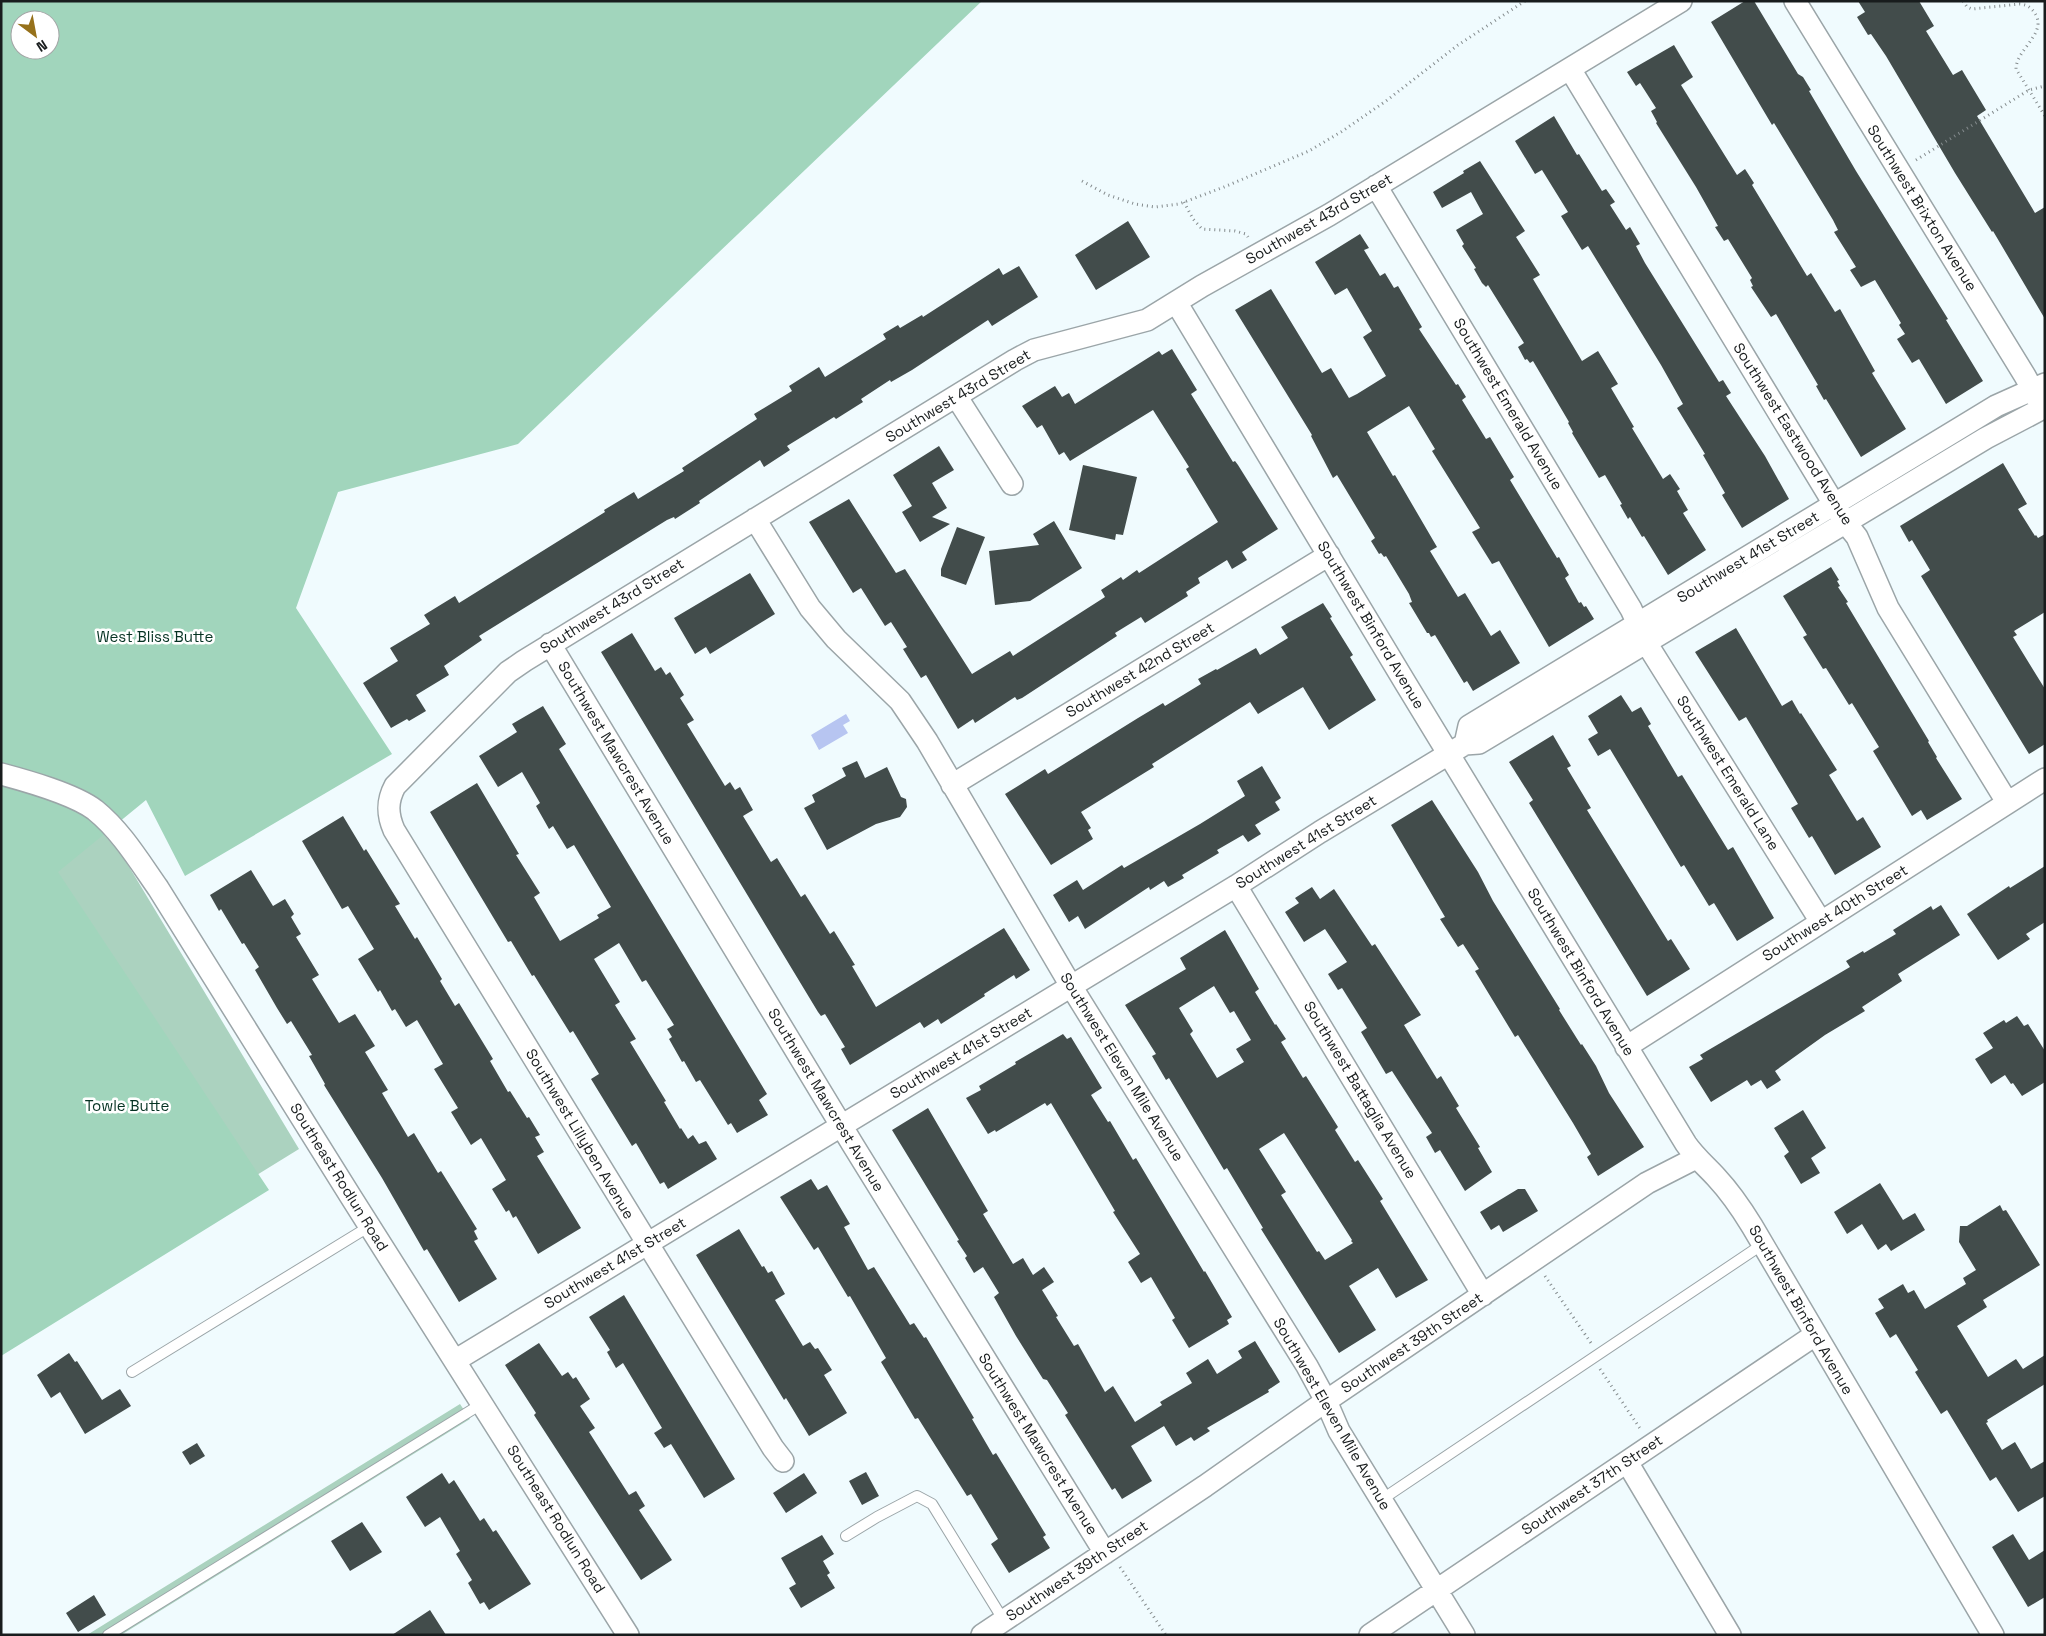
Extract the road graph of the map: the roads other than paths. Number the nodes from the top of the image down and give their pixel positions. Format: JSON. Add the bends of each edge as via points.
{"nodes":[{"id":1,"x":1681,"y":1,"type":"edge"},
{"id":2,"x":1795,"y":1,"type":"edge"},
{"id":3,"x":1570,"y":69,"type":"junction"},
{"id":4,"x":1376,"y":186,"type":"junction"},
{"id":5,"x":1176,"y":302,"type":"junction"},
{"id":6,"x":2038,"y":386,"type":"edge"},
{"id":7,"x":956,"y":396,"type":"junction"},
{"id":8,"x":2044,"y":411,"type":"edge"},
{"id":9,"x":1012,"y":484,"type":"dead end"},
{"id":10,"x":1834,"y":504,"type":"junction"},
{"id":11,"x":755,"y":519,"type":"junction"},
{"id":12,"x":1845,"y":522,"type":"junction"},
{"id":13,"x":1329,"y":554,"type":"junction"},
{"id":14,"x":1638,"y":623,"type":"junction"},
{"id":15,"x":550,"y":644,"type":"junction"},
{"id":16,"x":1647,"y":644,"type":"junction"},
{"id":17,"x":1457,"y":748,"type":"junction"},
{"id":18,"x":1,"y":774,"type":"edge"},
{"id":19,"x":2045,"y":780,"type":"edge"},
{"id":20,"x":952,"y":785,"type":"junction"},
{"id":21,"x":2007,"y":802,"type":"junction"},
{"id":22,"x":388,"y":803,"type":"joint"},
{"id":23,"x":1236,"y":886,"type":"junction"},
{"id":24,"x":1821,"y":922,"type":"junction"},
{"id":25,"x":1072,"y":986,"type":"junction"},
{"id":26,"x":1626,"y":1048,"type":"junction"},
{"id":27,"x":841,"y":1125,"type":"junction"},
{"id":28,"x":1696,"y":1158,"type":"junction"},
{"id":29,"x":370,"y":1226,"type":"junction"},
{"id":30,"x":647,"y":1244,"type":"junction"},
{"id":31,"x":1763,"y":1244,"type":"junction"},
{"id":32,"x":1483,"y":1295,"type":"junction"},
{"id":33,"x":1815,"y":1335,"type":"junction"},
{"id":34,"x":456,"y":1360,"type":"junction"},
{"id":35,"x":132,"y":1372,"type":"dead end"},
{"id":36,"x":1326,"y":1401,"type":"junction"},
{"id":37,"x":482,"y":1403,"type":"junction"},
{"id":38,"x":783,"y":1460,"type":"dead end"},
{"id":39,"x":1626,"y":1462,"type":"junction"},
{"id":40,"x":1381,"y":1500,"type":"junction"},
{"id":41,"x":846,"y":1536,"type":"dead end"},
{"id":42,"x":1105,"y":1552,"type":"junction"},
{"id":43,"x":1436,"y":1590,"type":"junction"},
{"id":44,"x":1004,"y":1621,"type":"junction"},
{"id":45,"x":108,"y":1635,"type":"edge"},
{"id":46,"x":628,"y":1635,"type":"edge"},
{"id":47,"x":982,"y":1635,"type":"edge"},
{"id":48,"x":1370,"y":1635,"type":"edge"},
{"id":49,"x":1464,"y":1635,"type":"edge"},
{"id":50,"x":1730,"y":1635,"type":"edge"},
{"id":51,"x":1993,"y":1635,"type":"edge"}],
"edges":[{"from":1,"to":3,"type":"street","name":"Southwest 43rd Street"},
{"from":2,"to":6,"type":"street","name":"Southwest Brixton Avenue","via":[[1898,170]]},
{"from":3,"to":4,"type":"street","name":"Southwest 43rd Street"},
{"from":3,"to":10,"type":"street","name":"Southwest Eastwood Avenue"},
{"from":4,"to":5,"type":"street","name":"Southwest 43rd Street"},
{"from":4,"to":14,"type":"street","name":"Southwest Emerald Avenue"},
{"from":5,"to":7,"type":"street","name":"Southwest 43rd Street","via":[[1147,320],[1034,350]]},
{"from":5,"to":13,"type":"street","name":"Southwest Binford Avenue"},
{"from":6,"to":8,"type":"street","name":"Southwest Brixton Avenue"},
{"from":6,"to":10,"type":"street","name":"Southwest 41st Street","via":[[1996,406]]},
{"from":7,"to":9,"type":"street"},
{"from":7,"to":11,"type":"street","name":"Southwest 43rd Street"},
{"from":8,"to":12,"type":"street","name":"Southwest 41st Street","via":[[1986,438]]},
{"from":10,"to":12,"type":"street","name":"Southwest Eastwood Avenue"},
{"from":10,"to":14,"type":"street","name":"Southwest 41st Street"},
{"from":11,"to":15,"type":"street","name":"Southwest 43rd Street"},
{"from":11,"to":20,"type":"street","name":"Southwest Eleven Mile Avenue","via":[[810,608],[836,639],[900,701]]},
{"from":12,"to":16,"type":"street","name":"Southwest 41st Street"},
{"from":12,"to":21,"type":"street","name":"Southwest Eastwood Avenue","via":[[1857,537],[1888,608]]},
{"from":13,"to":17,"type":"street","name":"Southwest Binford Avenue"},
{"from":13,"to":20,"type":"street","name":"Southwest 42nd Street"},
{"from":14,"to":16,"type":"street","name":"Southwest Emerald Lane"},
{"from":14,"to":17,"type":"street","name":"Southwest 41st Street","via":[[1469,726]]},
{"from":15,"to":22,"type":"street","name":"Southwest 43rd Street","via":[[508,672],[399,780]]},
{"from":15,"to":27,"type":"street","name":"Southwest Mawcrest Avenue"},
{"from":16,"to":17,"type":"street","name":"Southwest 41st Street","via":[[1479,744]]},
{"from":16,"to":24,"type":"street","name":"Southwest Emerald Lane"},
{"from":17,"to":23,"type":"street","name":"Southwest 41st Street"},
{"from":17,"to":26,"type":"street","name":"Southwest Binford Avenue"},
{"from":18,"to":29,"type":"street","name":"Southeast Rodlun Road","via":[[77,799],[114,829],[158,888]]},
{"from":19,"to":21,"type":"street","name":"Southwest 40th Street"},
{"from":20,"to":25,"type":"street","name":"Southwest Eleven Mile Avenue"},
{"from":21,"to":24,"type":"street","name":"Southwest 40th Street"},
{"from":22,"to":30,"type":"street","name":"Southwest Lillyben Avenue","via":[[394,830]]},
{"from":23,"to":25,"type":"street","name":"Southwest 41st Street"},
{"from":23,"to":32,"type":"street","name":"Southwest Battaglia Avenue"},
{"from":24,"to":26,"type":"street","name":"Southwest 40th Street"},
{"from":25,"to":27,"type":"street","name":"Southwest 41st Street"},
{"from":25,"to":36,"type":"street","name":"Southwest Eleven Mile Avenue"},
{"from":26,"to":28,"type":"street","name":"Southwest Binford Avenue"},
{"from":27,"to":30,"type":"street","name":"Southwest 41st Street"},
{"from":27,"to":42,"type":"street","name":"Southwest Mawcrest Avenue"},
{"from":28,"to":31,"type":"street","name":"Southwest Binford Avenue","via":[[1735,1198]]},
{"from":28,"to":32,"type":"street","name":"Southwest 39th Street","via":[[1647,1183]]},
{"from":29,"to":34,"type":"street","name":"Southeast Rodlun Road"},
{"from":29,"to":35,"type":"lane"},
{"from":30,"to":34,"type":"street","name":"Southwest 41st Street"},
{"from":30,"to":38,"type":"street","name":"Southwest Lillyben Avenue"},
{"from":31,"to":33,"type":"street","name":"Southwest Binford Avenue"},
{"from":31,"to":40,"type":"lane"},
{"from":32,"to":36,"type":"street","name":"Southwest 39th Street"},
{"from":33,"to":39,"type":"street","name":"Southwest 37th Street"},
{"from":33,"to":51,"type":"street","name":"Southwest Binford Avenue"},
{"from":34,"to":37,"type":"street","name":"Southeast Rodlun Road"},
{"from":36,"to":40,"type":"street","name":"Southwest Eleven Mile Avenue","via":[[1339,1431]]},
{"from":36,"to":42,"type":"street","name":"Southwest 39th Street"},
{"from":37,"to":45,"type":"lane"},
{"from":37,"to":46,"type":"street","name":"Southeast Rodlun Road"},
{"from":39,"to":43,"type":"street","name":"Southwest 37th Street"},
{"from":39,"to":50,"type":"street"},
{"from":40,"to":43,"type":"street","name":"Southwest Eleven Mile Avenue"},
{"from":41,"to":44,"type":"lane","via":[[917,1496],[925,1500],[932,1504],[949,1528]]},
{"from":42,"to":44,"type":"street","name":"Southwest 39th Street"},
{"from":43,"to":48,"type":"street","name":"Southwest 37th Street"},
{"from":43,"to":49,"type":"street","name":"Southwest Eleven Mile Avenue"},
{"from":44,"to":47,"type":"street","name":"Southwest 39th Street"}]}
